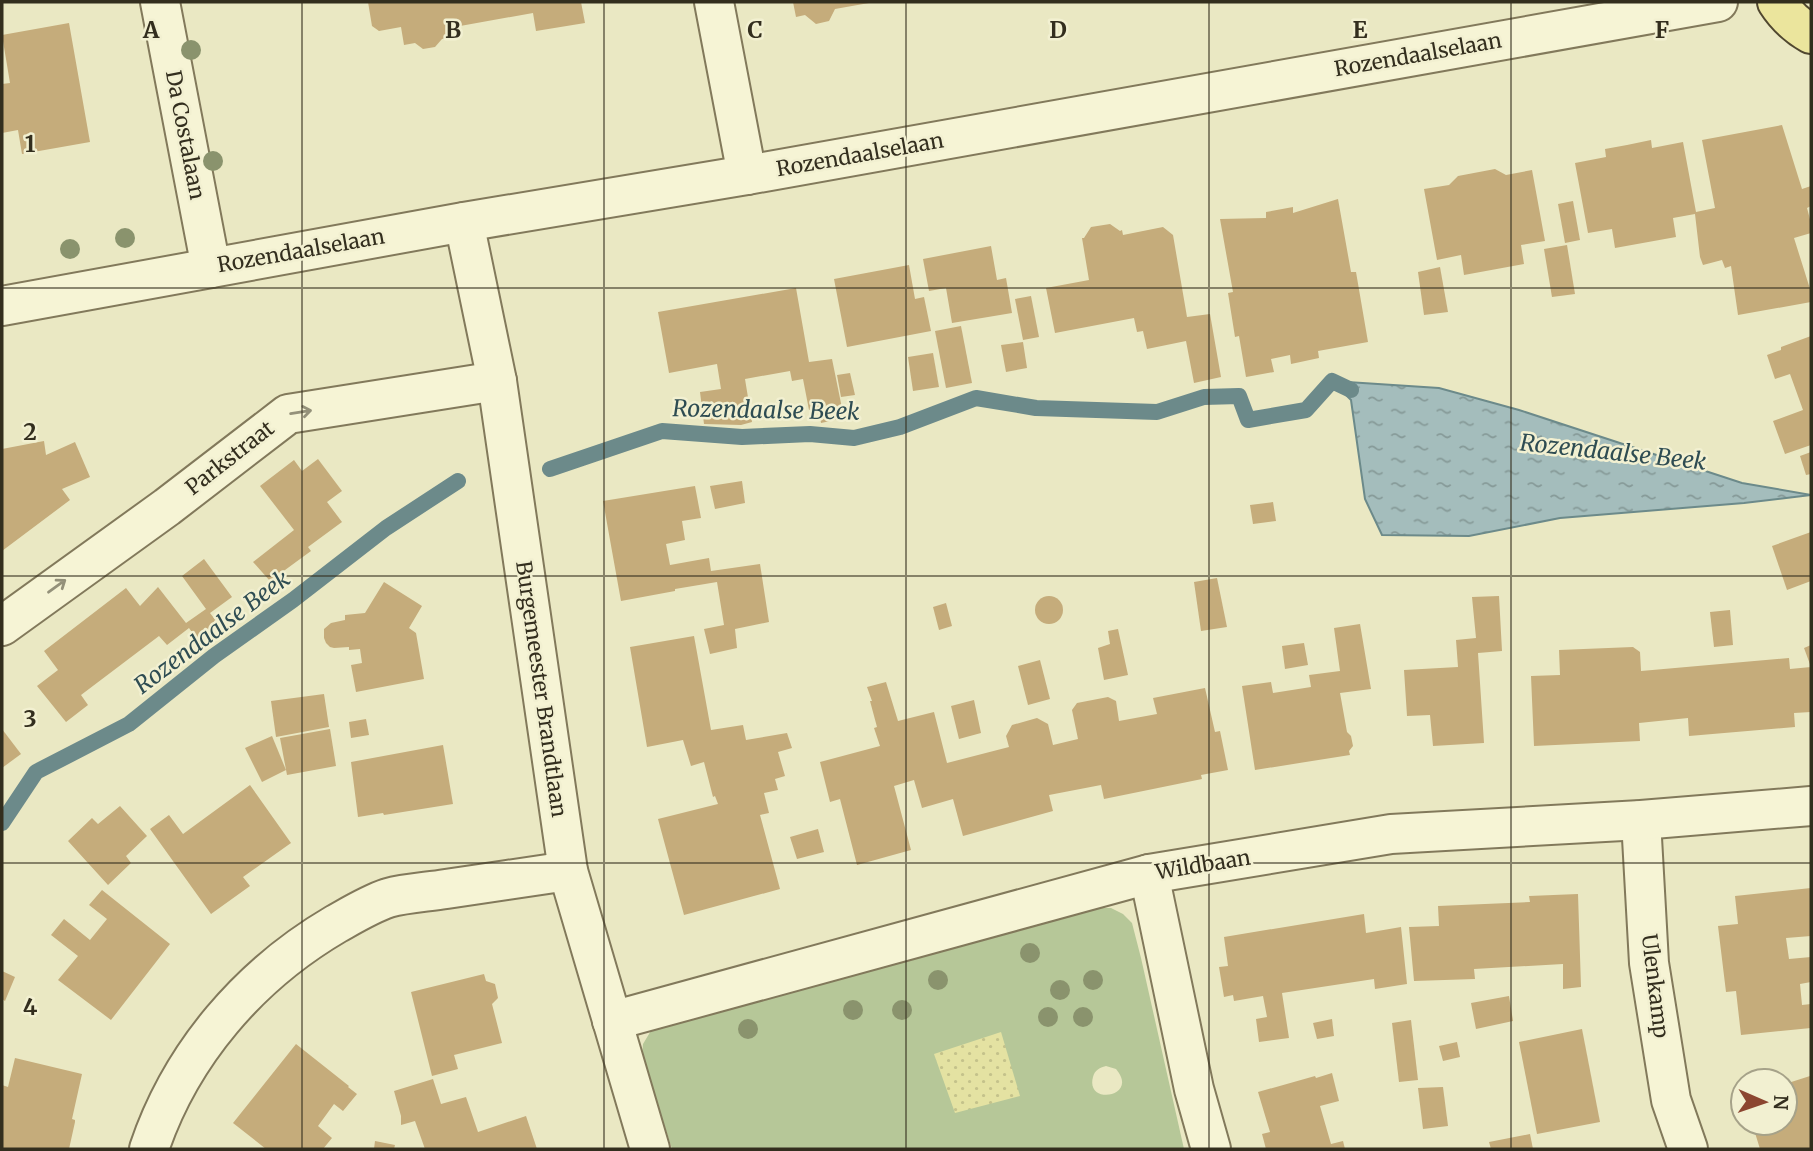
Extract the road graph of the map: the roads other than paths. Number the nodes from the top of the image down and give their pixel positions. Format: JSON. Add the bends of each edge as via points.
{"nodes":[{"id":1,"x":160,"y":2,"type":"edge"},
{"id":2,"x":714,"y":2,"type":"edge"},
{"id":3,"x":1718,"y":2,"type":"edge"},
{"id":4,"x":1777,"y":2,"type":"edge"},
{"id":5,"x":1811,"y":34,"type":"edge"},
{"id":6,"x":747,"y":175,"type":"junction"},
{"id":7,"x":464,"y":222,"type":"junction"},
{"id":8,"x":211,"y":268,"type":"junction"},
{"id":9,"x":2,"y":306,"type":"edge"},
{"id":10,"x":496,"y":381,"type":"junction"},
{"id":11,"x":2,"y":626,"type":"edge"},
{"id":12,"x":1811,"y":806,"type":"edge"},
{"id":13,"x":1641,"y":820,"type":"junction"},
{"id":14,"x":568,"y":871,"type":"junction"},
{"id":15,"x":1149,"y":874,"type":"junction"},
{"id":16,"x":612,"y":1021,"type":"junction"},
{"id":17,"x":149,"y":1149,"type":"edge"},
{"id":18,"x":650,"y":1149,"type":"edge"},
{"id":19,"x":1211,"y":1149,"type":"edge"},
{"id":20,"x":1688,"y":1149,"type":"edge"}],
"edges":[{"from":1,"to":8,"type":"street","name":"Da Costalaan"},
{"from":2,"to":6,"type":"street"},
{"from":3,"to":6,"type":"street","name":"Rozendaalselaan"},
{"from":4,"to":5,"type":"main road"},
{"from":6,"to":7,"type":"street","name":"Rozendaalselaan"},
{"from":7,"to":8,"type":"street","name":"Rozendaalselaan"},
{"from":7,"to":10,"type":"street","name":"Burgemeester Brandtlaan"},
{"from":8,"to":9,"type":"street","name":"Rozendaalselaan"},
{"from":11,"to":10,"type":"street","name":"Parkstraat","one_way":true,"via":[[288,414]]},
{"from":10,"to":14,"type":"street","name":"Burgemeester Brandtlaan"},
{"from":12,"to":13,"type":"street","name":"Wildbaan"},
{"from":13,"to":15,"type":"street","name":"Wildbaan","via":[[1391,834]]},
{"from":13,"to":20,"type":"street","name":"Ulenkamp","via":[[1649,963],[1671,1100]]},
{"from":14,"to":16,"type":"street","name":"Burgemeester Brandtlaan"},
{"from":14,"to":17,"type":"street","via":[[389,898],[313,938],[261,978],[209,1035],[179,1081]]},
{"from":15,"to":16,"type":"street","name":"Wildbaan"},
{"from":15,"to":19,"type":"street"},
{"from":16,"to":18,"type":"street","name":"Burgemeester Brandtlaan"}]}
